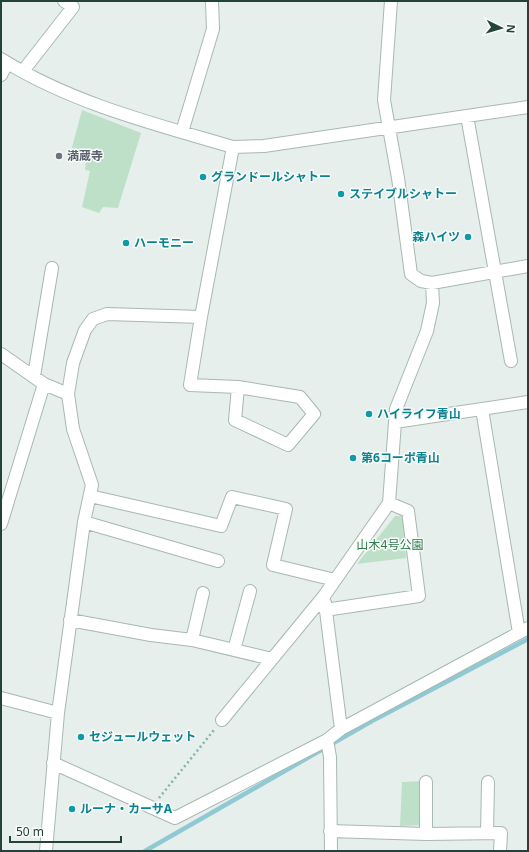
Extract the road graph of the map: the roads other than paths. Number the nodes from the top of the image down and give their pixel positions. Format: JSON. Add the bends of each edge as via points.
{"nodes":[{"id":1,"x":64,"y":1,"type":"edge"},
{"id":2,"x":212,"y":1,"type":"edge"},
{"id":3,"x":391,"y":1,"type":"edge"},
{"id":4,"x":4,"y":61,"type":"edge"},
{"id":5,"x":23,"y":71,"type":"junction"},
{"id":6,"x":1,"y":75,"type":"edge"},
{"id":7,"x":528,"y":107,"type":"edge"},
{"id":8,"x":467,"y":116,"type":"junction"},
{"id":9,"x":388,"y":127,"type":"junction"},
{"id":10,"x":182,"y":132,"type":"junction"},
{"id":11,"x":233,"y":147,"type":"junction"},
{"id":12,"x":528,"y":266,"type":"edge"},
{"id":13,"x":52,"y":268,"type":"dead end"},
{"id":14,"x":496,"y":271,"type":"junction"},
{"id":15,"x":432,"y":283,"type":"junction"},
{"id":16,"x":201,"y":317,"type":"junction"},
{"id":17,"x":1,"y":354,"type":"edge"},
{"id":18,"x":511,"y":361,"type":"dead end"},
{"id":19,"x":34,"y":376,"type":"junction"},
{"id":20,"x":44,"y":384,"type":"junction"},
{"id":21,"x":238,"y":387,"type":"junction"},
{"id":22,"x":68,"y":394,"type":"junction"},
{"id":23,"x":527,"y":406,"type":"edge"},
{"id":24,"x":482,"y":409,"type":"junction"},
{"id":25,"x":396,"y":422,"type":"junction"},
{"id":26,"x":90,"y":496,"type":"junction"},
{"id":27,"x":389,"y":503,"type":"junction"},
{"id":28,"x":84,"y":522,"type":"junction"},
{"id":29,"x":1,"y":524,"type":"edge"},
{"id":30,"x":218,"y":560,"type":"dead end"},
{"id":31,"x":335,"y":580,"type":"junction"},
{"id":32,"x":250,"y":591,"type":"dead end"},
{"id":33,"x":204,"y":593,"type":"dead end"},
{"id":34,"x":324,"y":596,"type":"junction"},
{"id":35,"x":326,"y":610,"type":"junction"},
{"id":36,"x":70,"y":620,"type":"junction"},
{"id":37,"x":524,"y":631,"type":"edge"},
{"id":38,"x":192,"y":640,"type":"junction"},
{"id":39,"x":234,"y":650,"type":"junction"},
{"id":40,"x":272,"y":659,"type":"junction"},
{"id":41,"x":1,"y":698,"type":"edge"},
{"id":42,"x":58,"y":713,"type":"junction"},
{"id":43,"x":222,"y":720,"type":"road end"},
{"id":44,"x":341,"y":729,"type":"junction"},
{"id":45,"x":328,"y":747,"type":"junction"},
{"id":46,"x":53,"y":763,"type":"junction"},
{"id":47,"x":426,"y":782,"type":"dead end"},
{"id":48,"x":488,"y":782,"type":"dead end"},
{"id":49,"x":330,"y":831,"type":"junction"},
{"id":50,"x":487,"y":833,"type":"junction"},
{"id":51,"x":426,"y":834,"type":"junction"},
{"id":52,"x":46,"y":851,"type":"edge"},
{"id":53,"x":331,"y":851,"type":"edge"},
{"id":54,"x":500,"y":851,"type":"edge"}],
"edges":[{"from":1,"to":5,"type":"street","via":[[74,7]]},
{"from":2,"to":10,"type":"street","via":[[213,29]]},
{"from":3,"to":9,"type":"street","via":[[384,100]]},
{"from":4,"to":5,"type":"street"},
{"from":4,"to":6,"type":"street"},
{"from":5,"to":10,"type":"street","via":[[55,89],[128,116]]},
{"from":7,"to":8,"type":"street"},
{"from":8,"to":9,"type":"street"},
{"from":8,"to":14,"type":"street"},
{"from":9,"to":11,"type":"street","via":[[264,146]]},
{"from":9,"to":15,"type":"street","via":[[411,274],[421,281]]},
{"from":10,"to":11,"type":"street"},
{"from":11,"to":16,"type":"street"},
{"from":12,"to":14,"type":"street"},
{"from":13,"to":19,"type":"street"},
{"from":14,"to":15,"type":"street"},
{"from":14,"to":18,"type":"street"},
{"from":15,"to":25,"type":"street","via":[[433,303],[427,331],[396,408]]},
{"from":16,"to":21,"type":"street","via":[[190,385]]},
{"from":16,"to":22,"type":"street","via":[[107,314],[93,320],[85,330],[73,363]]},
{"from":17,"to":19,"type":"street"},
{"from":19,"to":20,"type":"street"},
{"from":20,"to":22,"type":"street"},
{"from":20,"to":29,"type":"street"},
{"from":21,"to":21,"type":"street","via":[[300,397],[314,414],[288,444],[235,420]]},
{"from":22,"to":26,"type":"street","via":[[72,429],[92,485]]},
{"from":23,"to":24,"type":"street"},
{"from":24,"to":25,"type":"street"},
{"from":24,"to":37,"type":"street"},
{"from":25,"to":27,"type":"street"},
{"from":26,"to":28,"type":"street"},
{"from":26,"to":31,"type":"street","via":[[221,526],[232,497],[286,509],[273,565]]},
{"from":27,"to":31,"type":"street"},
{"from":27,"to":35,"type":"street","via":[[408,511],[419,596]]},
{"from":28,"to":30,"type":"street"},
{"from":28,"to":36,"type":"street"},
{"from":31,"to":34,"type":"street"},
{"from":32,"to":39,"type":"street"},
{"from":33,"to":38,"type":"street"},
{"from":34,"to":35,"type":"street"},
{"from":34,"to":40,"type":"street"},
{"from":35,"to":44,"type":"street"},
{"from":36,"to":38,"type":"street"},
{"from":36,"to":42,"type":"street"},
{"from":37,"to":44,"type":"street"},
{"from":38,"to":39,"type":"street"},
{"from":39,"to":40,"type":"street"},
{"from":40,"to":43,"type":"street"},
{"from":41,"to":42,"type":"street"},
{"from":42,"to":46,"type":"street"},
{"from":44,"to":45,"type":"street"},
{"from":45,"to":46,"type":"street","via":[[175,818]]},
{"from":45,"to":49,"type":"street"},
{"from":46,"to":52,"type":"street"},
{"from":47,"to":51,"type":"street"},
{"from":48,"to":50,"type":"street"},
{"from":49,"to":51,"type":"street"},
{"from":49,"to":53,"type":"street"},
{"from":50,"to":51,"type":"street"},
{"from":50,"to":54,"type":"street","via":[[501,834]]}]}
